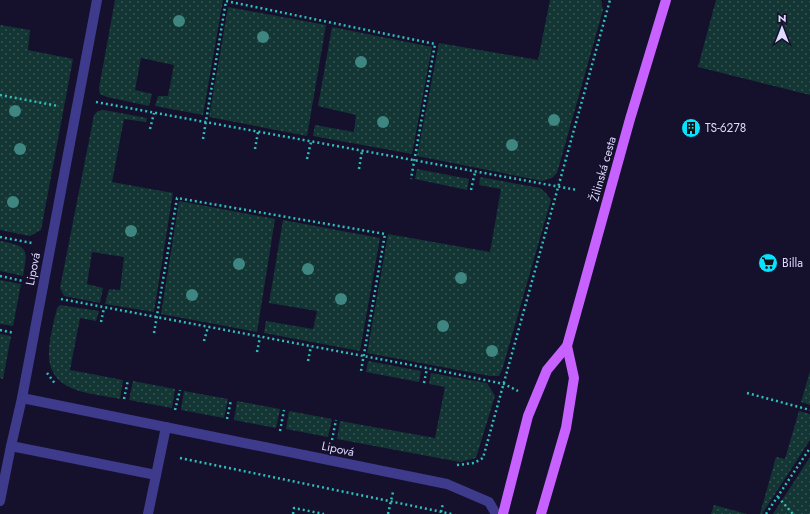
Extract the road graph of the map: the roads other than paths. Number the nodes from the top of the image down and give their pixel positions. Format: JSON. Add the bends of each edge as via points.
{"nodes":[{"id":1,"x":97,"y":0,"type":"edge"},
{"id":2,"x":666,"y":0,"type":"edge"},
{"id":3,"x":566,"y":346,"type":"junction"},
{"id":4,"x":22,"y":398,"type":"junction"},
{"id":5,"x":166,"y":427,"type":"junction"},
{"id":6,"x":11,"y":446,"type":"junction"},
{"id":7,"x":156,"y":476,"type":"junction"},
{"id":8,"x":0,"y":501,"type":"edge"},
{"id":9,"x":148,"y":514,"type":"edge"},
{"id":10,"x":496,"y":514,"type":"edge"},
{"id":11,"x":503,"y":514,"type":"edge"},
{"id":12,"x":541,"y":514,"type":"edge"}],
"edges":[{"from":1,"to":4,"type":"street","name":"Lipová"},
{"from":2,"to":3,"type":"main road","name":"Žilinská cesta"},
{"from":3,"to":11,"type":"main road","name":"Žilinská cesta","via":[[547,370],[528,416]]},
{"from":3,"to":12,"type":"main road","name":"Žilinská cesta","via":[[574,378],[566,428]]},
{"from":4,"to":5,"type":"street","name":"Lipová"},
{"from":4,"to":6,"type":"street"},
{"from":5,"to":7,"type":"street"},
{"from":5,"to":10,"type":"street","name":"Lipová","via":[[447,484],[489,502]]},
{"from":6,"to":7,"type":"street"},
{"from":6,"to":8,"type":"street"},
{"from":7,"to":9,"type":"street"}]}
